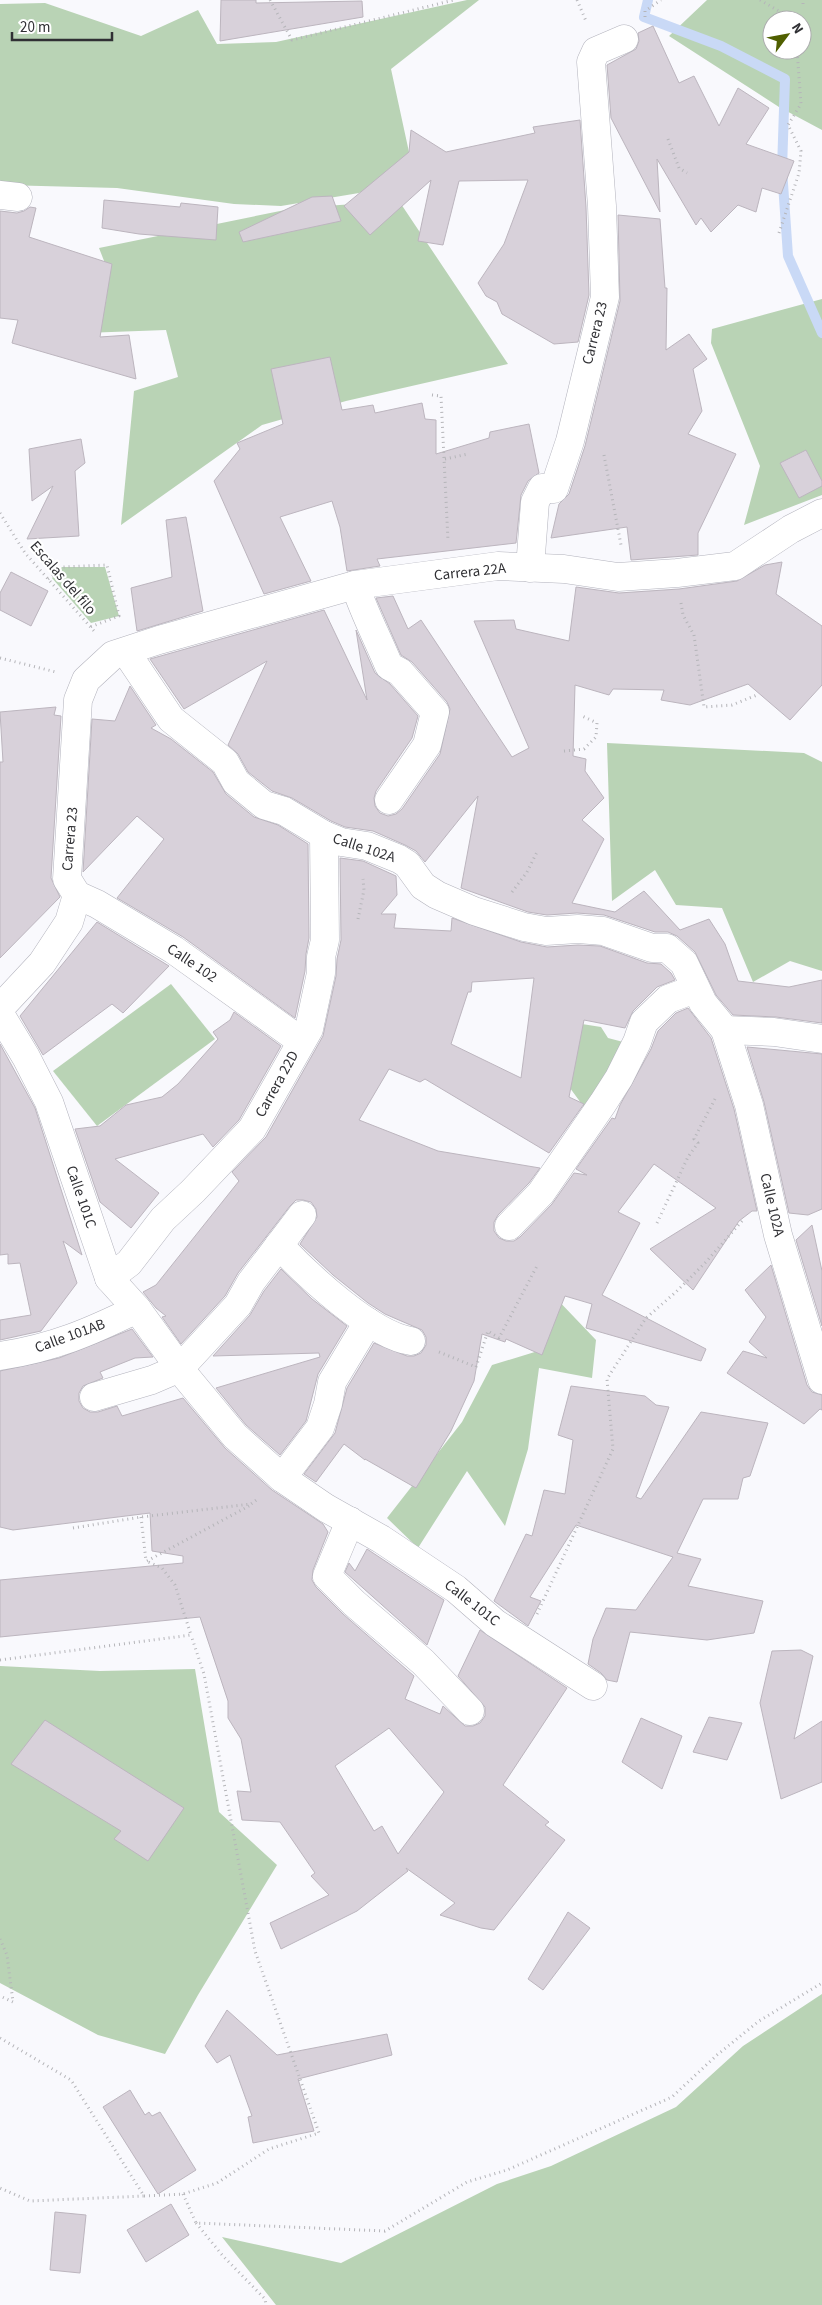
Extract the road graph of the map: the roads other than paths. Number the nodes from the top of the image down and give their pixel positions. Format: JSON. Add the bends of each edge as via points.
{"nodes":[{"id":1,"x":624,"y":39,"type":"dead end"},
{"id":2,"x":822,"y":513,"type":"edge"},
{"id":3,"x":530,"y":568,"type":"junction"},
{"id":4,"x":356,"y":585,"type":"junction"},
{"id":5,"x":119,"y":653,"type":"junction"},
{"id":6,"x":389,"y":800,"type":"dead end"},
{"id":7,"x":324,"y":835,"type":"junction"},
{"id":8,"x":77,"y":895,"type":"junction"},
{"id":9,"x":695,"y":988,"type":"junction"},
{"id":10,"x":0,"y":1008,"type":"edge"},
{"id":11,"x":0,"y":1014,"type":"edge"},
{"id":12,"x":725,"y":1030,"type":"junction"},
{"id":13,"x":822,"y":1039,"type":"edge"},
{"id":14,"x":301,"y":1040,"type":"junction"},
{"id":15,"x":302,"y":1215,"type":"dead end"},
{"id":16,"x":509,"y":1226,"type":"dead end"},
{"id":17,"x":279,"y":1245,"type":"junction"},
{"id":18,"x":109,"y":1278,"type":"junction"},
{"id":19,"x":137,"y":1309,"type":"junction"},
{"id":20,"x":368,"y":1322,"type":"junction"},
{"id":21,"x":411,"y":1341,"type":"road end"},
{"id":22,"x":0,"y":1356,"type":"edge"},
{"id":23,"x":180,"y":1368,"type":"junction"},
{"id":24,"x":822,"y":1380,"type":"edge"},
{"id":25,"x":94,"y":1397,"type":"dead end"},
{"id":26,"x":282,"y":1478,"type":"junction"},
{"id":27,"x":350,"y":1521,"type":"junction"},
{"id":28,"x":593,"y":1686,"type":"dead end"},
{"id":29,"x":470,"y":1711,"type":"dead end"}],
"edges":[{"from":1,"to":3,"type":"street","name":"Carrera 23","via":[[596,51],[591,62],[605,297],[570,440],[554,489],[542,488],[535,502]]},
{"from":2,"to":3,"type":"street","name":"Carrera 22A","via":[[735,566],[627,576]]},
{"from":3,"to":4,"type":"street","name":"Carrera 22A","via":[[498,566]]},
{"from":4,"to":5,"type":"street","name":"Carrera 22A"},
{"from":4,"to":6,"type":"street","via":[[361,605],[388,666],[400,672],[435,712],[427,745]]},
{"from":5,"to":7,"type":"street","name":"Calle 102A","via":[[171,719],[225,762],[236,782],[264,805],[284,811]]},
{"from":5,"to":8,"type":"street","name":"Carrera 23","via":[[86,680],[78,700],[67,879]]},
{"from":7,"to":9,"type":"street","name":"Calle 102A","via":[[341,842],[367,846],[399,859],[407,864],[423,886],[437,895],[524,927],[546,931],[603,931],[652,948],[667,948],[684,964]]},
{"from":7,"to":14,"type":"street","name":"Carrera 22D","via":[[325,940],[309,1029]]},
{"from":8,"to":10,"type":"street","via":[[68,922],[42,963]]},
{"from":8,"to":14,"type":"street","name":"Calle 102","via":[[98,904],[174,950]]},
{"from":9,"to":12,"type":"street","name":"Calle 102A"},
{"from":9,"to":16,"type":"street","via":[[668,999],[644,1022],[637,1042],[603,1104],[541,1193]]},
{"from":11,"to":18,"type":"street","name":"Calle 101C","via":[[49,1102]]},
{"from":12,"to":13,"type":"street"},
{"from":12,"to":24,"type":"street","name":"Calle 102A","via":[[749,1105],[778,1235]]},
{"from":14,"to":18,"type":"street","name":"Carrera 22D","via":[[252,1129],[163,1219],[129,1263]]},
{"from":15,"to":17,"type":"street"},
{"from":17,"to":20,"type":"street","via":[[306,1274]]},
{"from":17,"to":23,"type":"street","via":[[251,1282],[238,1306]]},
{"from":18,"to":19,"type":"street","name":"Calle 101C"},
{"from":19,"to":22,"type":"street","name":"Calle 101AB","via":[[83,1335],[48,1347]]},
{"from":19,"to":23,"type":"street","name":"Calle 101C"},
{"from":20,"to":21,"type":"street"},
{"from":20,"to":26,"type":"street","via":[[332,1382],[320,1428]]},
{"from":23,"to":25,"type":"street"},
{"from":23,"to":26,"type":"street","name":"Calle 101C","via":[[235,1436]]},
{"from":26,"to":27,"type":"street","name":"Calle 101C"},
{"from":27,"to":28,"type":"street","name":"Calle 101C","via":[[456,1589],[495,1623]]},
{"from":27,"to":29,"type":"street","via":[[327,1576],[423,1662]]}]}
